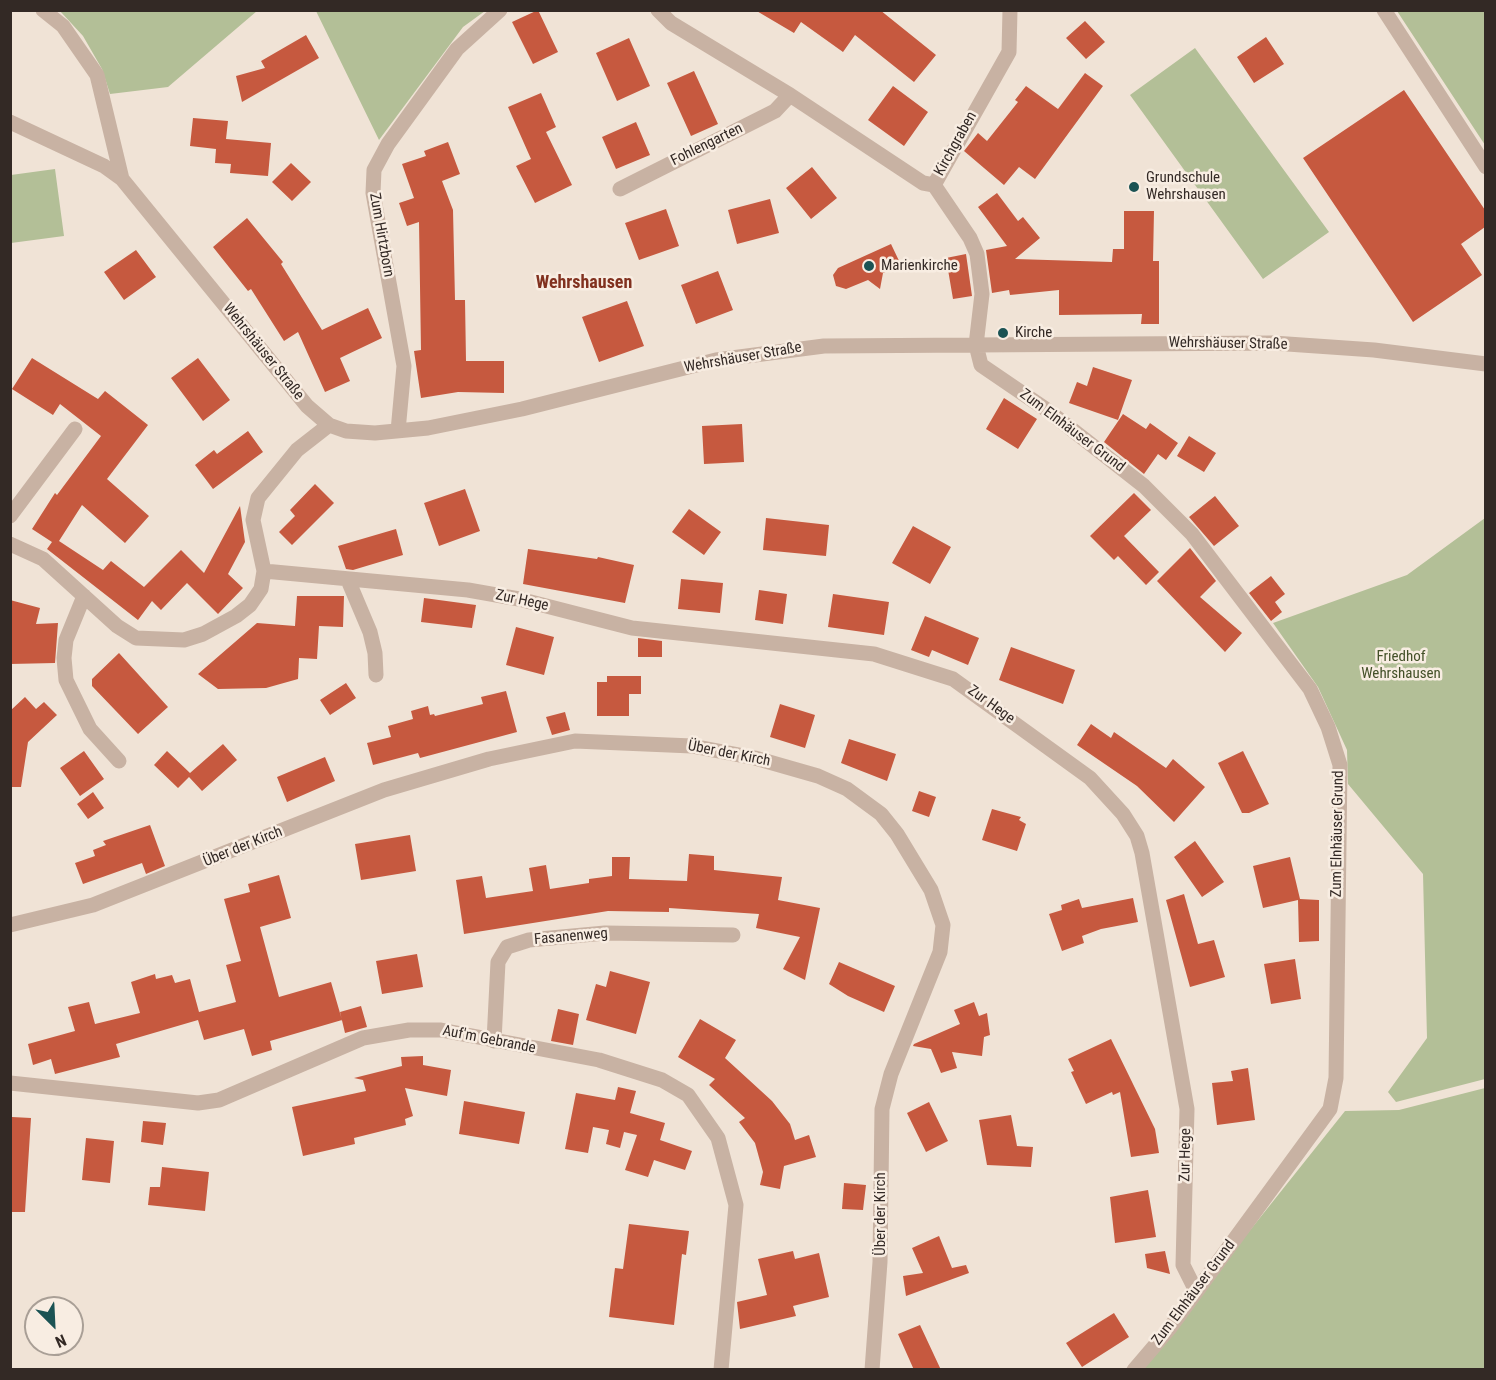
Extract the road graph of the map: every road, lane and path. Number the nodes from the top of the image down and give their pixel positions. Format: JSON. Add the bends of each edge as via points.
{"nodes":[{"id":1,"x":43,"y":10,"type":"edge"},
{"id":2,"x":500,"y":10,"type":"edge"},
{"id":3,"x":658,"y":10,"type":"edge"},
{"id":4,"x":1010,"y":10,"type":"edge"},
{"id":5,"x":1384,"y":10,"type":"edge"},
{"id":6,"x":790,"y":95,"type":"junction"},
{"id":7,"x":10,"y":122,"type":"edge"},
{"id":8,"x":1485,"y":166,"type":"edge"},
{"id":9,"x":122,"y":179,"type":"junction"},
{"id":10,"x":934,"y":185,"type":"junction"},
{"id":11,"x":620,"y":189,"type":"dead end"},
{"id":12,"x":976,"y":345,"type":"junction"},
{"id":13,"x":1485,"y":364,"type":"edge"},
{"id":14,"x":329,"y":425,"type":"junction"},
{"id":15,"x":75,"y":429,"type":"dead end"},
{"id":16,"x":398,"y":431,"type":"junction"},
{"id":17,"x":10,"y":516,"type":"edge"},
{"id":18,"x":10,"y":544,"type":"edge"},
{"id":19,"x":264,"y":571,"type":"junction"},
{"id":20,"x":348,"y":580,"type":"junction"},
{"id":21,"x":84,"y":596,"type":"junction"},
{"id":22,"x":376,"y":675,"type":"dead end"},
{"id":23,"x":119,"y":760,"type":"dead end"},
{"id":24,"x":10,"y":925,"type":"edge"},
{"id":25,"x":733,"y":935,"type":"dead end"},
{"id":26,"x":494,"y":1041,"type":"junction"},
{"id":27,"x":10,"y":1083,"type":"edge"},
{"id":28,"x":1196,"y":1291,"type":"junction"},
{"id":29,"x":721,"y":1370,"type":"edge"},
{"id":30,"x":872,"y":1370,"type":"edge"},
{"id":31,"x":1134,"y":1370,"type":"edge"}],
"edges":[{"from":1,"to":9,"type":"street","name":"Wehrshäuser Straße","via":[[63,26],[97,75]]},
{"from":2,"to":16,"type":"street","name":"Zum Hirtzborn","via":[[457,49],[388,144],[374,170],[373,193],[404,366]]},
{"from":3,"to":6,"type":"street","via":[[671,23]]},
{"from":4,"to":10,"type":"street","name":"Kirchgraben","via":[[1009,52]]},
{"from":5,"to":8,"type":"street"},
{"from":6,"to":10,"type":"street","via":[[923,183]]},
{"from":6,"to":11,"type":"street","name":"Fohlengarten","via":[[775,111]]},
{"from":7,"to":9,"type":"street","name":"Wehrshäuser Straße","via":[[104,166]]},
{"from":9,"to":14,"type":"street","name":"Wehrshäuser Straße","via":[[281,376]]},
{"from":10,"to":12,"type":"street","name":"Kirchgraben","via":[[977,254],[982,294]]},
{"from":12,"to":13,"type":"street","name":"Wehrshäuser Straße","via":[[1273,343]]},
{"from":12,"to":16,"type":"street","name":"Wehrshäuser Straße","via":[[824,346],[767,351],[705,362],[466,421]]},
{"from":12,"to":28,"type":"street","name":"Zum Elnhäuser Grund","via":[[981,365],[1047,410],[1144,486],[1192,534],[1310,689],[1340,765],[1336,1078],[1330,1109]]},
{"from":14,"to":16,"type":"street","name":"Wehrshäuser Straße","via":[[358,433]]},
{"from":14,"to":19,"type":"street","via":[[297,450],[258,498],[253,520]]},
{"from":15,"to":17,"type":"street"},
{"from":18,"to":21,"type":"street","via":[[43,559]]},
{"from":19,"to":20,"type":"street","name":"Zur Hege"},
{"from":19,"to":21,"type":"street","via":[[261,589],[250,605],[223,626],[184,640],[136,638]]},
{"from":20,"to":22,"type":"street","via":[[370,632]]},
{"from":20,"to":28,"type":"street","name":"Zur Hege","via":[[498,596],[632,628],[874,654],[953,679],[1089,778],[1123,814],[1142,853],[1187,1108],[1184,1265]]},
{"from":21,"to":23,"type":"street","via":[[66,640],[66,680],[90,729]]},
{"from":24,"to":30,"type":"street","name":"Über der Kirch","via":[[93,905],[384,790],[489,759],[575,741],[693,746],[755,758],[818,776],[847,789],[880,814],[897,834],[931,890],[943,925],[940,952],[891,1074],[882,1109],[880,1262]]},
{"from":25,"to":26,"type":"street","name":"Fasanenweg","via":[[605,933],[529,940],[507,947],[498,962]]},
{"from":26,"to":27,"type":"street","name":"Auf'm Gebrande","via":[[441,1030],[383,1033],[341,1045],[219,1100],[198,1103]]},
{"from":26,"to":29,"type":"street","name":"Auf'm Gebrande","via":[[599,1060],[662,1080],[688,1095],[703,1116],[718,1138],[736,1206]]},
{"from":28,"to":31,"type":"street","name":"Zum Elnhäuser Grund"}]}
